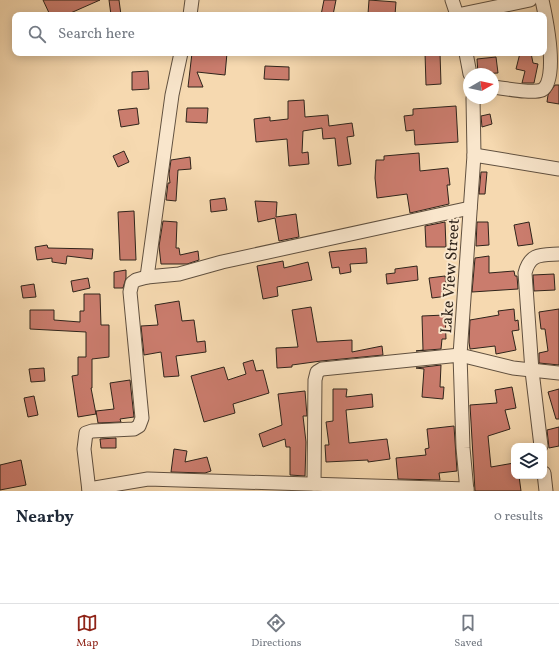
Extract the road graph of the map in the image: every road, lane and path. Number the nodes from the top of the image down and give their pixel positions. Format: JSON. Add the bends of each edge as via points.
{"nodes":[{"id":1,"x":192,"y":0,"type":"edge"},
{"id":2,"x":452,"y":0,"type":"edge"},
{"id":3,"x":530,"y":0,"type":"edge"},
{"id":4,"x":542,"y":0,"type":"edge"},
{"id":5,"x":190,"y":12,"type":"edge"},
{"id":6,"x":456,"y":12,"type":"edge"},
{"id":7,"x":472,"y":12,"type":"edge"},
{"id":8,"x":545,"y":12,"type":"edge"},
{"id":9,"x":547,"y":20,"type":"edge"},
{"id":10,"x":180,"y":56,"type":"edge"},
{"id":11,"x":467,"y":56,"type":"edge"},
{"id":12,"x":469,"y":68,"type":"edge"},
{"id":13,"x":499,"y":88,"type":"edge"},
{"id":14,"x":473,"y":104,"type":"edge"},
{"id":15,"x":474,"y":155,"type":"junction"},
{"id":16,"x":559,"y":169,"type":"edge"},
{"id":17,"x":470,"y":208,"type":"junction"},
{"id":18,"x":559,"y":254,"type":"edge"},
{"id":19,"x":147,"y":277,"type":"junction"},
{"id":20,"x":460,"y":355,"type":"junction"},
{"id":21,"x":532,"y":371,"type":"junction"},
{"id":22,"x":559,"y":374,"type":"edge"},
{"id":23,"x":541,"y":443,"type":"edge"},
{"id":24,"x":545,"y":479,"type":"edge"},
{"id":25,"x":314,"y":484,"type":"junction"},
{"id":26,"x":89,"y":490,"type":"edge"},
{"id":27,"x":467,"y":490,"type":"edge"},
{"id":28,"x":546,"y":491,"type":"edge"}],
"edges":[{"from":1,"to":5,"type":"street"},
{"from":2,"to":6,"type":"street"},
{"from":3,"to":7,"type":"street"},
{"from":4,"to":8,"type":"street"},
{"from":9,"to":13,"type":"street","via":[[554,58],[547,86],[535,92]]},
{"from":10,"to":19,"type":"street","via":[[172,95]]},
{"from":11,"to":12,"type":"street"},
{"from":14,"to":15,"type":"street","name":"Lake View Street"},
{"from":15,"to":16,"type":"street"},
{"from":15,"to":17,"type":"street","name":"Lake View Street"},
{"from":17,"to":19,"type":"street","via":[[222,262],[178,274]]},
{"from":17,"to":20,"type":"street","name":"Lake View Street"},
{"from":18,"to":21,"type":"street","via":[[532,258],[526,269]]},
{"from":19,"to":26,"type":"street","via":[[132,283],[130,292],[142,418],[139,426],[134,429],[86,433],[84,448]]},
{"from":20,"to":21,"type":"street","name":"Lake View Street"},
{"from":20,"to":25,"type":"street","via":[[322,368],[317,372]]},
{"from":20,"to":27,"type":"street"},
{"from":21,"to":22,"type":"street","name":"Lake View Street"},
{"from":21,"to":23,"type":"street"},
{"from":24,"to":28,"type":"street"},
{"from":25,"to":26,"type":"street","via":[[148,480]]},
{"from":25,"to":27,"type":"street"}]}
